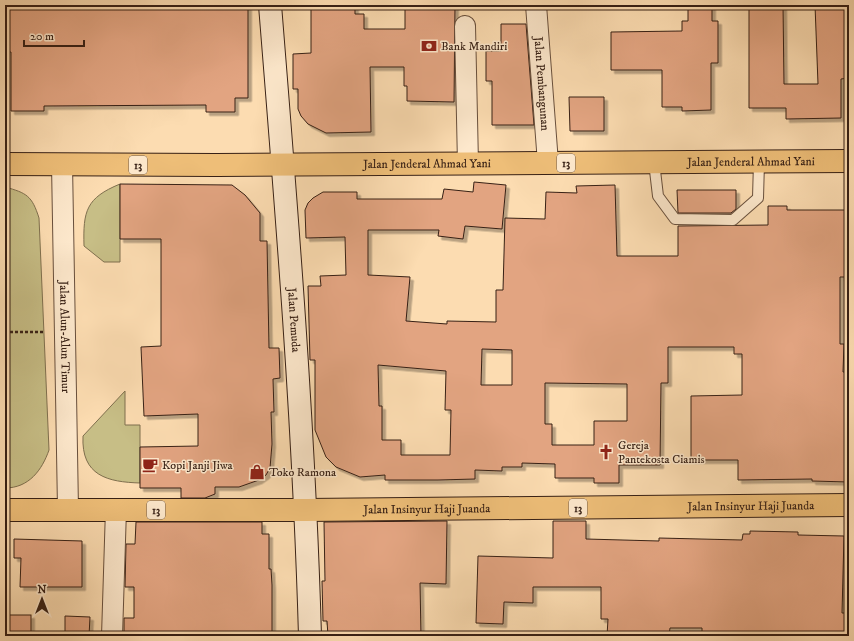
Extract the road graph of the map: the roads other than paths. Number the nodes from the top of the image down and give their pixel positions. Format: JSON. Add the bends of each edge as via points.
{"nodes":[{"id":1,"x":270,"y":5,"type":"edge"},
{"id":2,"x":536,"y":5,"type":"edge"},
{"id":3,"x":465,"y":26,"type":"dead end"},
{"id":4,"x":849,"y":161,"type":"edge"},
{"id":5,"x":654,"y":162,"type":"junction"},
{"id":6,"x":759,"y":162,"type":"junction"},
{"id":7,"x":548,"y":163,"type":"junction"},
{"id":8,"x":5,"y":164,"type":"edge"},
{"id":9,"x":62,"y":164,"type":"junction"},
{"id":10,"x":468,"y":164,"type":"junction"},
{"id":11,"x":283,"y":165,"type":"junction"},
{"id":12,"x":849,"y":505,"type":"edge"},
{"id":13,"x":68,"y":509,"type":"junction"},
{"id":14,"x":5,"y":510,"type":"edge"},
{"id":15,"x":116,"y":510,"type":"junction"},
{"id":16,"x":306,"y":510,"type":"junction"},
{"id":17,"x":112,"y":636,"type":"edge"},
{"id":18,"x":310,"y":636,"type":"edge"}],
"edges":[{"from":1,"to":11,"type":"street","name":"Jalan Pemuda"},
{"from":2,"to":7,"type":"street","name":"Jalan Pembangunan"},
{"from":3,"to":10,"type":"street"},
{"from":4,"to":6,"type":"highway","name":"Jalan Jenderal Ahmad Yani","number":"13"},
{"from":5,"to":6,"type":"highway","name":"Jalan Jenderal Ahmad Yani","number":"13"},
{"from":5,"to":6,"type":"lane","via":[[658,196],[675,219],[733,220],[758,198]]},
{"from":5,"to":7,"type":"highway","name":"Jalan Jenderal Ahmad Yani","number":"13"},
{"from":7,"to":10,"type":"highway","name":"Jalan Jenderal Ahmad Yani","number":"13"},
{"from":8,"to":9,"type":"highway","name":"Jalan Jenderal Ahmad Yani","number":"13"},
{"from":9,"to":11,"type":"highway","name":"Jalan Jenderal Ahmad Yani","number":"13"},
{"from":9,"to":13,"type":"street","name":"Jalan Alun-Alun Timur"},
{"from":10,"to":11,"type":"highway","name":"Jalan Jenderal Ahmad Yani","number":"13"},
{"from":11,"to":16,"type":"street","name":"Jalan Pemuda"},
{"from":12,"to":16,"type":"highway","name":"Jalan Insinyur Haji Juanda","number":"13"},
{"from":13,"to":14,"type":"highway","name":"Jalan Insinyur Haji Juanda","number":"13"},
{"from":13,"to":15,"type":"highway","name":"Jalan Insinyur Haji Juanda","number":"13"},
{"from":15,"to":16,"type":"highway","name":"Jalan Insinyur Haji Juanda","number":"13"},
{"from":15,"to":17,"type":"street"},
{"from":16,"to":18,"type":"street","name":"Jalan Pemuda"}]}
